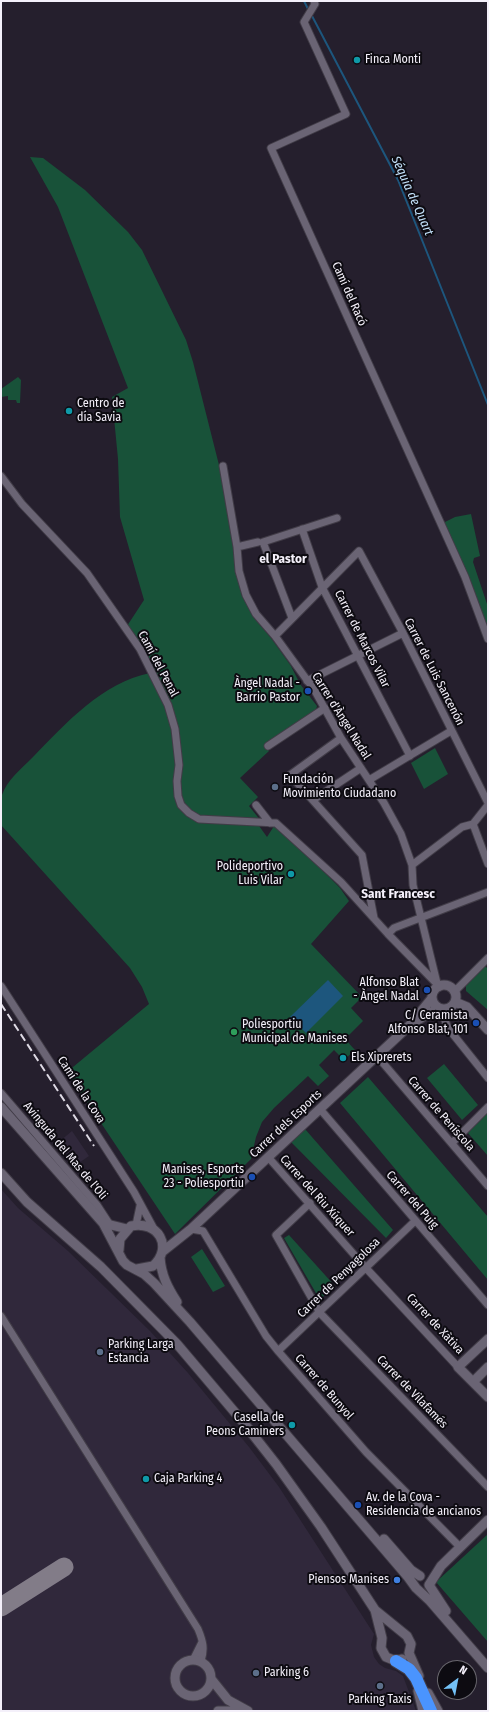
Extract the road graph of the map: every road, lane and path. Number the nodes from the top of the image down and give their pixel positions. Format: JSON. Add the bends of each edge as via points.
{"nodes":[{"id":1,"x":315,"y":2,"type":"edge"},
{"id":2,"x":223,"y":466,"type":"dead end"},
{"id":3,"x":1,"y":476,"type":"edge"},
{"id":4,"x":337,"y":518,"type":"dead end"},
{"id":5,"x":302,"y":529,"type":"junction"},
{"id":6,"x":261,"y":542,"type":"junction"},
{"id":7,"x":236,"y":547,"type":"junction"},
{"id":8,"x":322,"y":587,"type":"junction"},
{"id":9,"x":292,"y":618,"type":"junction"},
{"id":10,"x":403,"y":633,"type":"junction"},
{"id":11,"x":275,"y":636,"type":"junction"},
{"id":12,"x":488,"y":639,"type":"edge"},
{"id":13,"x":358,"y":656,"type":"junction"},
{"id":14,"x":307,"y":681,"type":"junction"},
{"id":15,"x":325,"y":708,"type":"junction"},
{"id":16,"x":451,"y":731,"type":"junction"},
{"id":17,"x":341,"y":738,"type":"junction"},
{"id":18,"x":268,"y":746,"type":"dead end"},
{"id":19,"x":410,"y":756,"type":"junction"},
{"id":20,"x":361,"y":768,"type":"junction"},
{"id":21,"x":369,"y":780,"type":"junction"},
{"id":22,"x":313,"y":800,"type":"junction"},
{"id":23,"x":488,"y":804,"type":"edge"},
{"id":24,"x":256,"y":805,"type":"dead end"},
{"id":25,"x":273,"y":823,"type":"junction"},
{"id":26,"x":473,"y":824,"type":"junction"},
{"id":27,"x":488,"y":864,"type":"edge"},
{"id":28,"x":412,"y":865,"type":"junction"},
{"id":29,"x":488,"y":892,"type":"edge"},
{"id":30,"x":374,"y":919,"type":"junction"},
{"id":31,"x":421,"y":919,"type":"junction"},
{"id":32,"x":388,"y":934,"type":"junction"},
{"id":33,"x":488,"y":958,"type":"edge"},
{"id":34,"x":438,"y":985,"type":"junction"},
{"id":35,"x":1,"y":986,"type":"edge"},
{"id":36,"x":454,"y":992,"type":"junction"},
{"id":37,"x":432,"y":998,"type":"junction"},
{"id":38,"x":455,"y":1002,"type":"junction"},
{"id":39,"x":441,"y":1008,"type":"junction"},
{"id":40,"x":410,"y":1025,"type":"junction"},
{"id":41,"x":488,"y":1030,"type":"edge"},
{"id":42,"x":377,"y":1056,"type":"junction"},
{"id":43,"x":488,"y":1078,"type":"edge"},
{"id":44,"x":1,"y":1093,"type":"edge"},
{"id":45,"x":1,"y":1107,"type":"edge"},
{"id":46,"x":488,"y":1107,"type":"edge"},
{"id":47,"x":320,"y":1109,"type":"junction"},
{"id":48,"x":452,"y":1142,"type":"junction"},
{"id":49,"x":268,"y":1157,"type":"junction"},
{"id":50,"x":1,"y":1173,"type":"edge"},
{"id":51,"x":488,"y":1186,"type":"edge"},
{"id":52,"x":310,"y":1203,"type":"junction"},
{"id":53,"x":140,"y":1206,"type":"junction"},
{"id":54,"x":415,"y":1221,"type":"junction"},
{"id":55,"x":107,"y":1224,"type":"junction"},
{"id":56,"x":136,"y":1225,"type":"junction"},
{"id":57,"x":127,"y":1229,"type":"junction"},
{"id":58,"x":154,"y":1229,"type":"junction"},
{"id":59,"x":191,"y":1229,"type":"junction"},
{"id":60,"x":161,"y":1238,"type":"junction"},
{"id":61,"x":178,"y":1239,"type":"junction"},
{"id":62,"x":119,"y":1252,"type":"junction"},
{"id":63,"x":161,"y":1255,"type":"junction"},
{"id":64,"x":365,"y":1267,"type":"junction"},
{"id":65,"x":137,"y":1269,"type":"junction"},
{"id":66,"x":488,"y":1305,"type":"edge"},
{"id":67,"x":320,"y":1313,"type":"junction"},
{"id":68,"x":1,"y":1316,"type":"edge"},
{"id":69,"x":190,"y":1322,"type":"junction"},
{"id":70,"x":488,"y":1339,"type":"edge"},
{"id":71,"x":278,"y":1351,"type":"junction"},
{"id":72,"x":458,"y":1367,"type":"junction"},
{"id":73,"x":488,"y":1367,"type":"edge"},
{"id":74,"x":473,"y":1382,"type":"junction"},
{"id":75,"x":488,"y":1397,"type":"edge"},
{"id":76,"x":317,"y":1468,"type":"junction"},
{"id":77,"x":488,"y":1487,"type":"edge"},
{"id":78,"x":488,"y":1520,"type":"edge"},
{"id":79,"x":460,"y":1547,"type":"junction"},
{"id":80,"x":441,"y":1566,"type":"junction"},
{"id":81,"x":421,"y":1576,"type":"junction"},
{"id":82,"x":429,"y":1585,"type":"junction"},
{"id":83,"x":417,"y":1588,"type":"junction"},
{"id":84,"x":375,"y":1610,"type":"junction"},
{"id":85,"x":399,"y":1631,"type":"junction"},
{"id":86,"x":382,"y":1638,"type":"junction"},
{"id":87,"x":409,"y":1653,"type":"junction"},
{"id":88,"x":197,"y":1661,"type":"junction"},
{"id":89,"x":396,"y":1661,"type":"junction"},
{"id":90,"x":488,"y":1661,"type":"edge"},
{"id":91,"x":488,"y":1668,"type":"edge"},
{"id":92,"x":416,"y":1678,"type":"junction"},
{"id":93,"x":212,"y":1680,"type":"junction"},
{"id":94,"x":218,"y":1711,"type":"edge"},
{"id":95,"x":236,"y":1711,"type":"edge"},
{"id":96,"x":248,"y":1711,"type":"edge"},
{"id":97,"x":423,"y":1711,"type":"edge"},
{"id":98,"x":431,"y":1711,"type":"edge"},
{"id":99,"x":438,"y":1711,"type":"edge"}],
"edges":[{"from":1,"to":12,"type":"street","name":"Camí del Racó","via":[[304,22],[346,114],[271,148],[465,577]]},
{"from":2,"to":7,"type":"street","name":"Carrer d'Àngel Nadal"},
{"from":3,"to":25,"type":"street","name":"Camí del Penal","via":[[22,504],[87,573],[140,649],[168,705],[175,729],[179,765],[178,796],[181,805],[199,819]]},
{"from":4,"to":5,"type":"street"},
{"from":5,"to":6,"type":"street"},
{"from":5,"to":8,"type":"street","name":"Carrer de Marcos Vilar"},
{"from":6,"to":7,"type":"street"},
{"from":6,"to":9,"type":"street"},
{"from":7,"to":11,"type":"street","name":"Carrer d'Àngel Nadal","via":[[246,595],[256,614]]},
{"from":8,"to":9,"type":"street"},
{"from":8,"to":10,"type":"street","name":"Carrer de Luis Sancenón","via":[[359,551]]},
{"from":8,"to":13,"type":"street","name":"Carrer de Marcos Vilar"},
{"from":9,"to":11,"type":"street"},
{"from":10,"to":13,"type":"street"},
{"from":10,"to":16,"type":"street","name":"Carrer de Luis Sancenón"},
{"from":11,"to":14,"type":"street","name":"Carrer d'Àngel Nadal"},
{"from":13,"to":14,"type":"street"},
{"from":13,"to":19,"type":"street","name":"Carrer de Marcos Vilar"},
{"from":14,"to":15,"type":"street","name":"Carrer d'Àngel Nadal"},
{"from":15,"to":17,"type":"street","name":"Carrer d'Àngel Nadal"},
{"from":15,"to":18,"type":"street"},
{"from":16,"to":19,"type":"street"},
{"from":16,"to":23,"type":"street","name":"Carrer de Luis Sancenón"},
{"from":17,"to":20,"type":"street","name":"Carrer d'Àngel Nadal"},
{"from":17,"to":22,"type":"street","via":[[290,775]]},
{"from":19,"to":21,"type":"street"},
{"from":20,"to":21,"type":"street","name":"Carrer d'Àngel Nadal"},
{"from":20,"to":22,"type":"street"},
{"from":21,"to":28,"type":"street","name":"Carrer d'Àngel Nadal","via":[[401,834]]},
{"from":22,"to":30,"type":"street","via":[[362,855]]},
{"from":23,"to":26,"type":"street"},
{"from":24,"to":25,"type":"street"},
{"from":25,"to":30,"type":"street","via":[[341,882]]},
{"from":26,"to":27,"type":"street"},
{"from":26,"to":28,"type":"street","via":[[462,827]]},
{"from":28,"to":31,"type":"street","name":"Carrer d'Àngel Nadal","via":[[413,885]]},
{"from":29,"to":31,"type":"street"},
{"from":30,"to":32,"type":"street"},
{"from":31,"to":32,"type":"street","via":[[394,928]]},
{"from":31,"to":34,"type":"street","name":"Carrer d'Àngel Nadal"},
{"from":32,"to":34,"type":"street"},
{"from":33,"to":36,"type":"street"},
{"from":34,"to":36,"type":"main road","via":[[448,986]]},
{"from":34,"to":37,"type":"main road"},
{"from":35,"to":53,"type":"street","name":"Camí de la Cova","via":[[134,1192]]},
{"from":36,"to":38,"type":"main road"},
{"from":37,"to":39,"type":"main road"},
{"from":37,"to":40,"type":"main road","name":"Carrer dels Esports"},
{"from":38,"to":39,"type":"main road","via":[[449,1008]]},
{"from":38,"to":41,"type":"main road","via":[[467,1007]]},
{"from":39,"to":40,"type":"main road","name":"Carrer dels Esports"},
{"from":39,"to":43,"type":"street","via":[[448,1028]]},
{"from":40,"to":42,"type":"main road","name":"Carrer dels Esports"},
{"from":42,"to":47,"type":"main road","name":"Carrer dels Esports"},
{"from":42,"to":48,"type":"street","name":"Carrer de Peníscola"},
{"from":44,"to":55,"type":"street","name":"Avinguda del Mas de l'Oli","via":[[97,1205]]},
{"from":45,"to":55,"type":"main road"},
{"from":46,"to":48,"type":"street"},
{"from":47,"to":49,"type":"main road","name":"Carrer dels Esports"},
{"from":47,"to":54,"type":"street","name":"Carrer del Puig"},
{"from":48,"to":51,"type":"street","name":"Carrer de Peníscola"},
{"from":49,"to":52,"type":"street","name":"Carrer del Riu Xúquer"},
{"from":49,"to":59,"type":"main road","name":"Carrer dels Esports"},
{"from":50,"to":84,"type":"main road","via":[[26,1202],[101,1266],[187,1356],[276,1464]]},
{"from":52,"to":64,"type":"street","name":"Carrer del Riu Xúquer"},
{"from":52,"to":67,"type":"street","name":"Carrer de Vilafamés","via":[[276,1235]]},
{"from":53,"to":56,"type":"street"},
{"from":53,"to":58,"type":"street","name":"Camí de la Cova"},
{"from":54,"to":64,"type":"street","name":"Carrer de Penyagolosa"},
{"from":54,"to":66,"type":"street","name":"Carrer del Puig"},
{"from":55,"to":57,"type":"main road"},
{"from":55,"to":62,"type":"main road"},
{"from":56,"to":57,"type":"main road"},
{"from":56,"to":58,"type":"main road"},
{"from":57,"to":62,"type":"main road","via":[[120,1239]]},
{"from":58,"to":60,"type":"main road"},
{"from":59,"to":61,"type":"main road","name":"Carrer dels Esports"},
{"from":59,"to":71,"type":"street","name":"Carrer de Bunyol","via":[[203,1231],[266,1336]]},
{"from":60,"to":61,"type":"main road"},
{"from":60,"to":63,"type":"main road"},
{"from":61,"to":63,"type":"main road","name":"Carrer dels Esports"},
{"from":62,"to":65,"type":"main road","via":[[127,1265]]},
{"from":63,"to":65,"type":"main road","via":[[153,1266]]},
{"from":63,"to":69,"type":"main road","via":[[164,1280]]},
{"from":64,"to":67,"type":"street","name":"Carrer de Penyagolosa"},
{"from":64,"to":72,"type":"street","name":"Carrer de Xàtiva"},
{"from":65,"to":69,"type":"main road","via":[[154,1283]]},
{"from":67,"to":71,"type":"street","name":"Carrer de Penyagolosa"},
{"from":67,"to":77,"type":"street","name":"Carrer de Vilafamés"},
{"from":68,"to":88,"type":"street","via":[[198,1629],[204,1651]]},
{"from":69,"to":76,"type":"main road"},
{"from":70,"to":72,"type":"main road"},
{"from":71,"to":79,"type":"street","name":"Carrer de Bunyol","via":[[366,1452]]},
{"from":72,"to":74,"type":"main road","name":"Carrer de Xàtiva"},
{"from":73,"to":74,"type":"main road"},
{"from":74,"to":75,"type":"main road","name":"Carrer de Xàtiva"},
{"from":76,"to":81,"type":"main road","via":[[355,1506],[411,1570]]},
{"from":76,"to":83,"type":"main road"},
{"from":78,"to":79,"type":"main road"},
{"from":79,"to":80,"type":"main road"},
{"from":80,"to":81,"type":"main road"},
{"from":80,"to":82,"type":"main road"},
{"from":81,"to":82,"type":"main road","via":[[426,1578]]},
{"from":81,"to":83,"type":"main road","via":[[415,1580]]},
{"from":82,"to":83,"type":"main road","via":[[426,1590]]},
{"from":82,"to":90,"type":"main road"},
{"from":83,"to":91,"type":"main road"},
{"from":84,"to":85,"type":"main road"},
{"from":84,"to":86,"type":"main road"},
{"from":85,"to":86,"type":"main road","via":[[389,1632]]},
{"from":85,"to":87,"type":"main road","via":[[407,1636],[411,1644]]},
{"from":86,"to":89,"type":"main road","via":[[380,1648],[386,1658]]},
{"from":87,"to":89,"type":"main road"},
{"from":87,"to":99,"type":"main road"},
{"from":88,"to":93,"type":"main road","via":[[208,1668]]},
{"from":88,"to":93,"type":"main road","via":[[180,1666],[176,1672],[178,1689],[185,1695],[201,1694]]},
{"from":89,"to":92,"type":"highway","via":[[409,1669]]},
{"from":92,"to":97,"type":"main road"},
{"from":92,"to":98,"type":"highway"},
{"from":93,"to":96,"type":"main road","via":[[228,1700]]},
{"from":94,"to":95,"type":"main road"}]}
